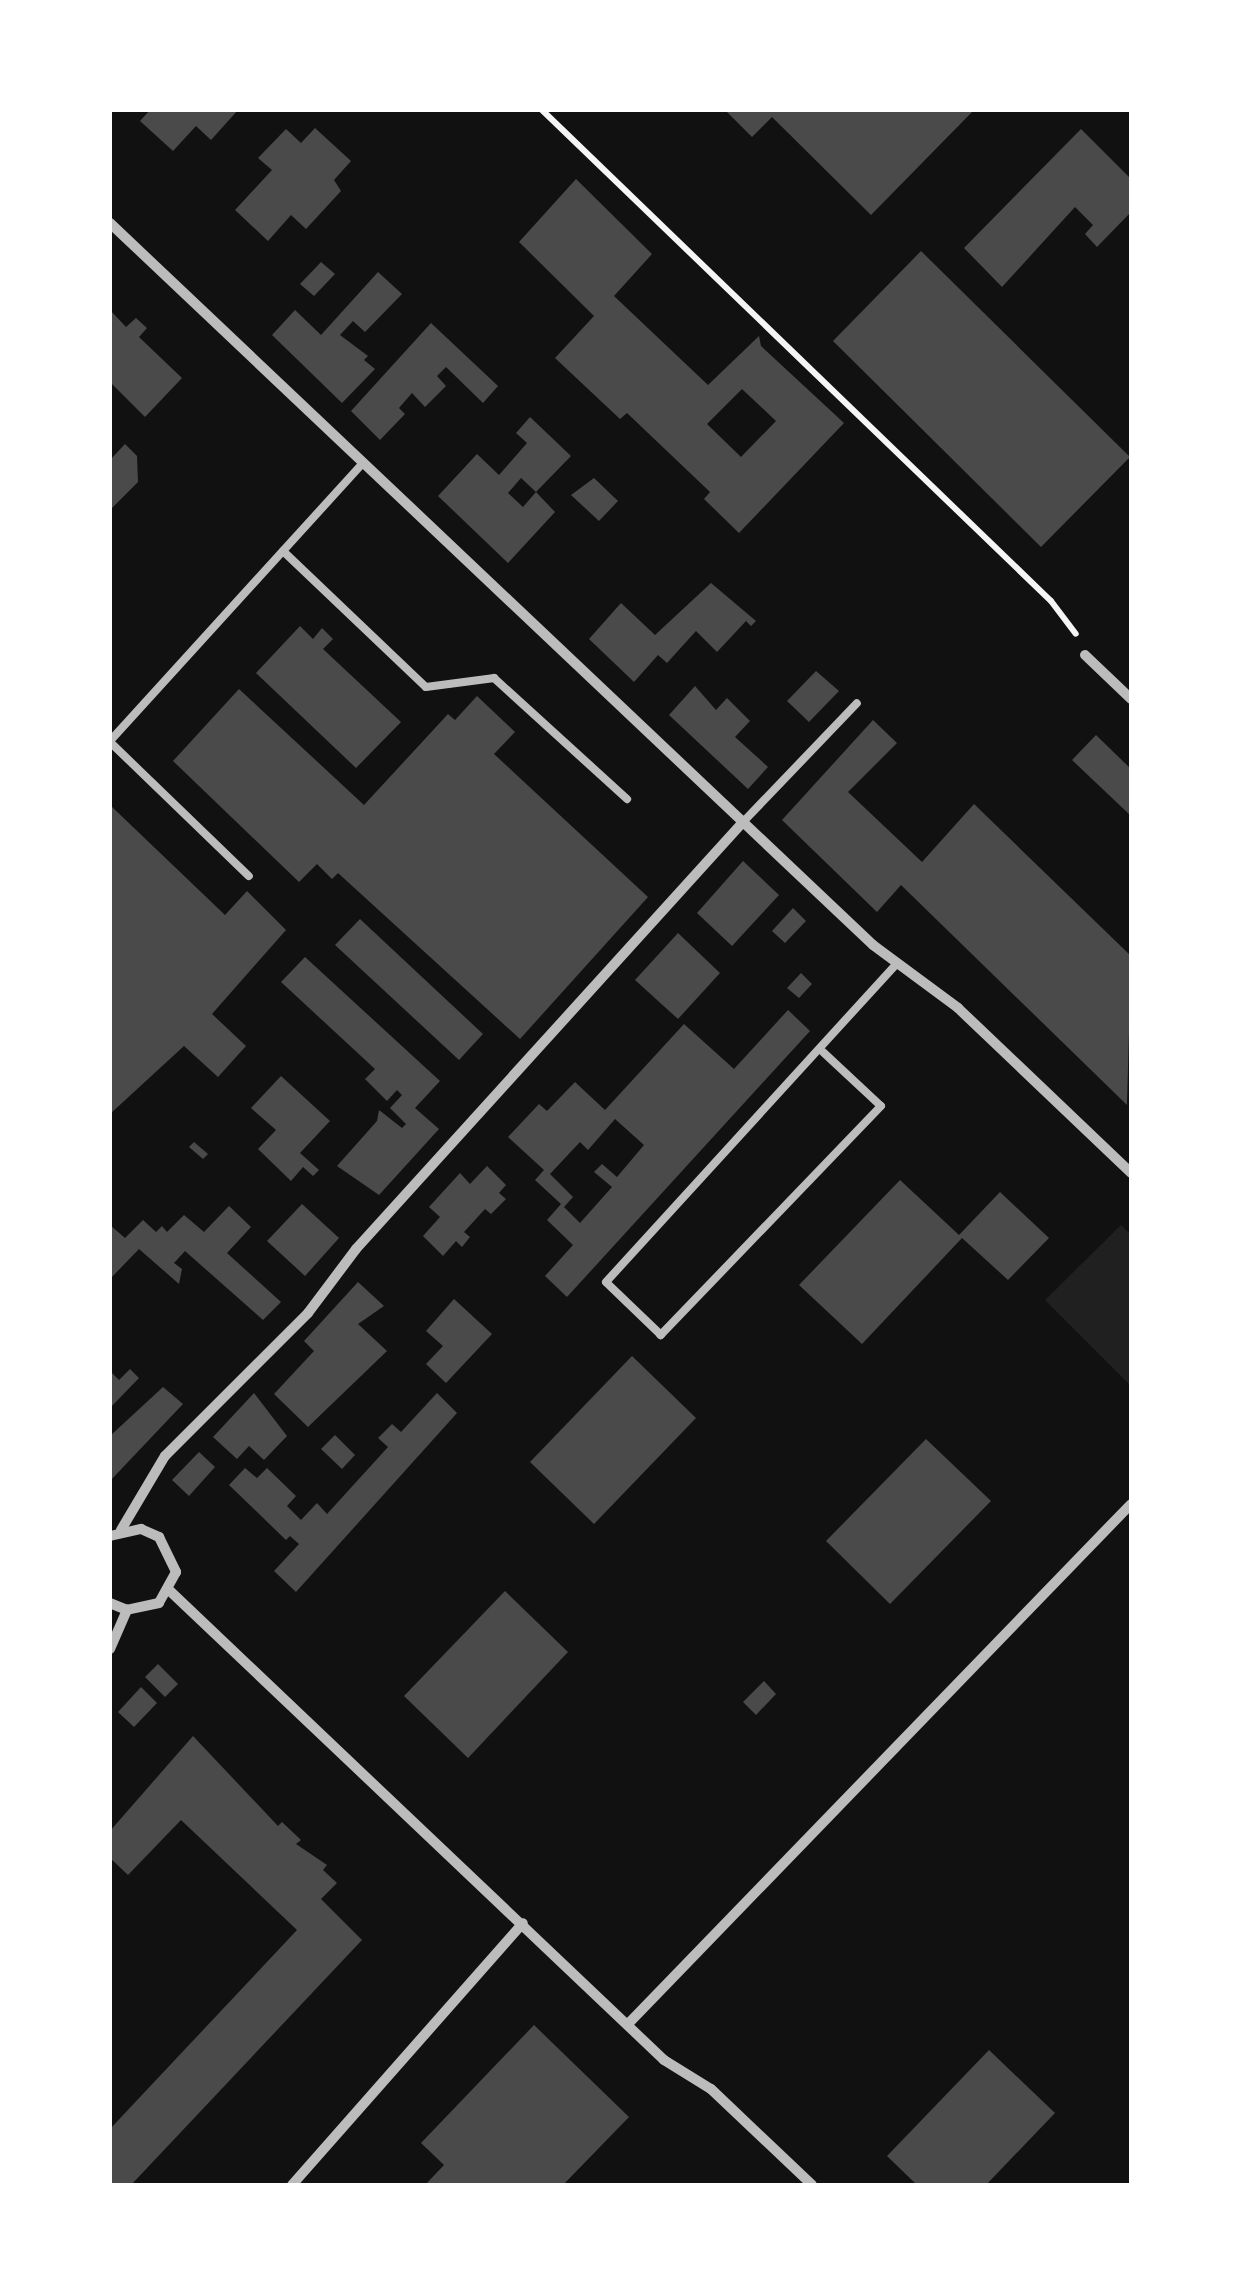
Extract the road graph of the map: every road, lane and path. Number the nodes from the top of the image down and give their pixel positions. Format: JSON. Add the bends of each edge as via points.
{"nodes":[{"id":1,"x":542,"y":110,"type":"edge"},
{"id":2,"x":110,"y":223,"type":"edge"},
{"id":3,"x":364,"y":462,"type":"junction"},
{"id":4,"x":284,"y":551,"type":"junction"},
{"id":5,"x":1085,"y":655,"type":"joint"},
{"id":6,"x":1131,"y":699,"type":"edge"},
{"id":7,"x":857,"y":703,"type":"dead end"},
{"id":8,"x":110,"y":742,"type":"edge"},
{"id":9,"x":627,"y":799,"type":"dead end"},
{"id":10,"x":744,"y":821,"type":"junction"},
{"id":11,"x":248,"y":876,"type":"dead end"},
{"id":12,"x":896,"y":964,"type":"junction"},
{"id":13,"x":823,"y":1052,"type":"junction"},
{"id":14,"x":1131,"y":1173,"type":"edge"},
{"id":15,"x":1131,"y":1504,"type":"edge"},
{"id":16,"x":115,"y":1533,"type":"edge"},
{"id":17,"x":170,"y":1591,"type":"junction"},
{"id":18,"x":110,"y":1603,"type":"edge"},
{"id":19,"x":126,"y":1610,"type":"junction"},
{"id":20,"x":110,"y":1649,"type":"edge"},
{"id":21,"x":523,"y":1923,"type":"junction"},
{"id":22,"x":628,"y":2024,"type":"junction"},
{"id":23,"x":292,"y":2185,"type":"edge"},
{"id":24,"x":812,"y":2185,"type":"edge"}],
"edges":[{"from":1,"to":5,"type":"path","via":[[1050,601]]},
{"from":2,"to":3,"type":"street"},
{"from":3,"to":4,"type":"lane"},
{"from":3,"to":10,"type":"street"},
{"from":4,"to":8,"type":"lane"},
{"from":4,"to":9,"type":"lane","via":[[426,688],[494,678]]},
{"from":5,"to":6,"type":"street"},
{"from":7,"to":10,"type":"lane"},
{"from":8,"to":11,"type":"lane"},
{"from":10,"to":12,"type":"street"},
{"from":10,"to":16,"type":"street","via":[[356,1249],[308,1313],[165,1456]]},
{"from":12,"to":13,"type":"lane"},
{"from":12,"to":14,"type":"street","via":[[958,1008]]},
{"from":13,"to":13,"type":"lane","via":[[606,1282],[661,1335],[881,1106]]},
{"from":15,"to":22,"type":"street"},
{"from":16,"to":17,"type":"street","via":[[159,1536],[176,1572]]},
{"from":17,"to":19,"type":"street","via":[[144,1610]]},
{"from":17,"to":21,"type":"street"},
{"from":18,"to":19,"type":"street"},
{"from":19,"to":20,"type":"street"},
{"from":21,"to":22,"type":"street"},
{"from":21,"to":23,"type":"street"},
{"from":22,"to":24,"type":"street","via":[[664,2060],[711,2089]]}]}
